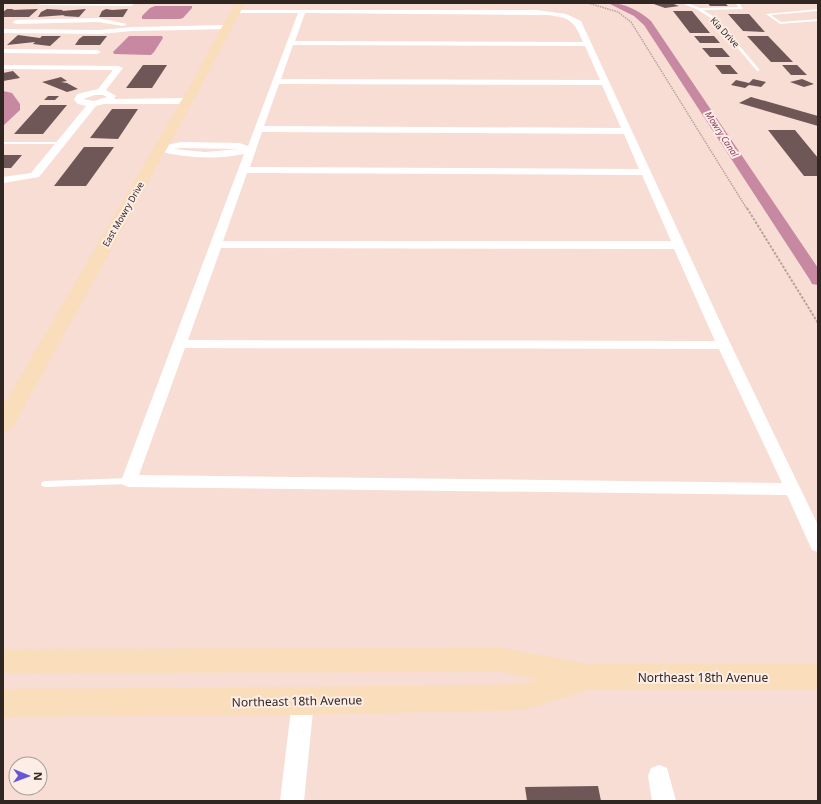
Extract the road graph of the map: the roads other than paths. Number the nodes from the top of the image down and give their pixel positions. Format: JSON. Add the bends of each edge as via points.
{"nodes":[{"id":1,"x":40,"y":3,"type":"edge"},
{"id":2,"x":684,"y":3,"type":"edge"},
{"id":3,"x":737,"y":3,"type":"edge"},
{"id":4,"x":131,"y":4,"type":"dead end"},
{"id":5,"x":238,"y":7,"type":"edge"},
{"id":6,"x":95,"y":9,"type":"junction"},
{"id":7,"x":699,"y":9,"type":"junction"},
{"id":8,"x":818,"y":10,"type":"edge"},
{"id":9,"x":302,"y":11,"type":"junction"},
{"id":10,"x":8,"y":20,"type":"dead end"},
{"id":11,"x":98,"y":20,"type":"junction"},
{"id":12,"x":818,"y":20,"type":"edge"},
{"id":13,"x":16,"y":22,"type":"junction"},
{"id":14,"x":118,"y":27,"type":"junction"},
{"id":15,"x":228,"y":27,"type":"junction"},
{"id":16,"x":3,"y":31,"type":"edge"},
{"id":17,"x":75,"y":32,"type":"junction"},
{"id":18,"x":290,"y":43,"type":"junction"},
{"id":19,"x":587,"y":44,"type":"junction"},
{"id":20,"x":3,"y":51,"type":"edge"},
{"id":21,"x":57,"y":52,"type":"junction"},
{"id":22,"x":97,"y":52,"type":"dead end"},
{"id":23,"x":3,"y":67,"type":"edge"},
{"id":24,"x":758,"y":70,"type":"dead end"},
{"id":25,"x":276,"y":81,"type":"junction"},
{"id":26,"x":605,"y":83,"type":"junction"},
{"id":27,"x":100,"y":92,"type":"junction"},
{"id":28,"x":189,"y":98,"type":"junction"},
{"id":29,"x":108,"y":99,"type":"junction"},
{"id":30,"x":93,"y":104,"type":"junction"},
{"id":31,"x":258,"y":129,"type":"junction"},
{"id":32,"x":627,"y":131,"type":"junction"},
{"id":33,"x":3,"y":143,"type":"edge"},
{"id":34,"x":60,"y":144,"type":"junction"},
{"id":35,"x":160,"y":149,"type":"junction"},
{"id":36,"x":250,"y":150,"type":"junction"},
{"id":37,"x":243,"y":170,"type":"junction"},
{"id":38,"x":645,"y":172,"type":"junction"},
{"id":39,"x":3,"y":180,"type":"edge"},
{"id":40,"x":216,"y":244,"type":"junction"},
{"id":41,"x":679,"y":245,"type":"junction"},
{"id":42,"x":179,"y":344,"type":"junction"},
{"id":43,"x":724,"y":345,"type":"junction"},
{"id":44,"x":3,"y":425,"type":"edge"},
{"id":45,"x":129,"y":481,"type":"junction"},
{"id":46,"x":45,"y":484,"type":"dead end"},
{"id":47,"x":793,"y":489,"type":"junction"},
{"id":48,"x":818,"y":545,"type":"edge"},
{"id":49,"x":3,"y":661,"type":"edge"},
{"id":50,"x":588,"y":677,"type":"junction"},
{"id":51,"x":818,"y":677,"type":"edge"},
{"id":52,"x":303,"y":701,"type":"junction"},
{"id":53,"x":3,"y":703,"type":"edge"},
{"id":54,"x":659,"y":776,"type":"dead end"},
{"id":55,"x":292,"y":801,"type":"edge"},
{"id":56,"x":664,"y":801,"type":"edge"}],
"edges":[{"from":1,"to":6,"type":"street"},
{"from":2,"to":7,"type":"lane","name":"Kia Drive"},
{"from":3,"to":7,"type":"lane","via":[[742,8]]},
{"from":4,"to":6,"type":"street"},
{"from":5,"to":9,"type":"street"},
{"from":5,"to":15,"type":"street","name":"East Mowry Drive"},
{"from":6,"to":11,"type":"street","via":[[93,19]]},
{"from":7,"to":24,"type":"lane","name":"Kia Drive","via":[[715,19]]},
{"from":8,"to":12,"type":"lane","via":[[768,14],[780,23]]},
{"from":9,"to":18,"type":"street"},
{"from":9,"to":19,"type":"street","via":[[548,13],[578,23]]},
{"from":10,"to":13,"type":"street"},
{"from":11,"to":13,"type":"street"},
{"from":11,"to":14,"type":"street","via":[[116,22]]},
{"from":13,"to":16,"type":"street","via":[[16,27]]},
{"from":14,"to":15,"type":"street","via":[[200,30]]},
{"from":14,"to":17,"type":"street","via":[[100,32]]},
{"from":15,"to":28,"type":"street","name":"East Mowry Drive"},
{"from":16,"to":17,"type":"street"},
{"from":17,"to":21,"type":"street"},
{"from":18,"to":19,"type":"street"},
{"from":18,"to":25,"type":"street"},
{"from":19,"to":26,"type":"street"},
{"from":20,"to":21,"type":"street"},
{"from":21,"to":22,"type":"street"},
{"from":23,"to":27,"type":"street","via":[[119,68]]},
{"from":25,"to":26,"type":"street"},
{"from":25,"to":31,"type":"street"},
{"from":26,"to":32,"type":"street"},
{"from":27,"to":29,"type":"street","via":[[108,93]]},
{"from":27,"to":30,"type":"street","via":[[78,98],[82,103]]},
{"from":28,"to":29,"type":"street"},
{"from":28,"to":35,"type":"street","name":"East Mowry Drive"},
{"from":29,"to":30,"type":"street"},
{"from":30,"to":34,"type":"street"},
{"from":31,"to":32,"type":"street"},
{"from":31,"to":36,"type":"street"},
{"from":32,"to":38,"type":"street"},
{"from":33,"to":34,"type":"lane"},
{"from":34,"to":39,"type":"street","via":[[35,175]]},
{"from":35,"to":36,"type":"street","via":[[177,154],[206,150],[235,154]]},
{"from":35,"to":44,"type":"street","name":"East Mowry Drive"},
{"from":36,"to":37,"type":"street"},
{"from":37,"to":38,"type":"street"},
{"from":37,"to":40,"type":"street"},
{"from":38,"to":41,"type":"street"},
{"from":40,"to":41,"type":"street"},
{"from":40,"to":42,"type":"street"},
{"from":41,"to":43,"type":"street"},
{"from":42,"to":43,"type":"street"},
{"from":42,"to":45,"type":"street"},
{"from":43,"to":47,"type":"street"},
{"from":45,"to":46,"type":"lane"},
{"from":45,"to":47,"type":"street"},
{"from":47,"to":48,"type":"street"},
{"from":49,"to":50,"type":"street","name":"Northeast 18th Avenue","via":[[503,660]]},
{"from":50,"to":51,"type":"street","name":"Northeast 18th Avenue"},
{"from":50,"to":52,"type":"street","name":"Northeast 18th Avenue","via":[[524,697]]},
{"from":52,"to":53,"type":"street","name":"Northeast 18th Avenue"},
{"from":52,"to":55,"type":"street"},
{"from":54,"to":56,"type":"street"}]}
